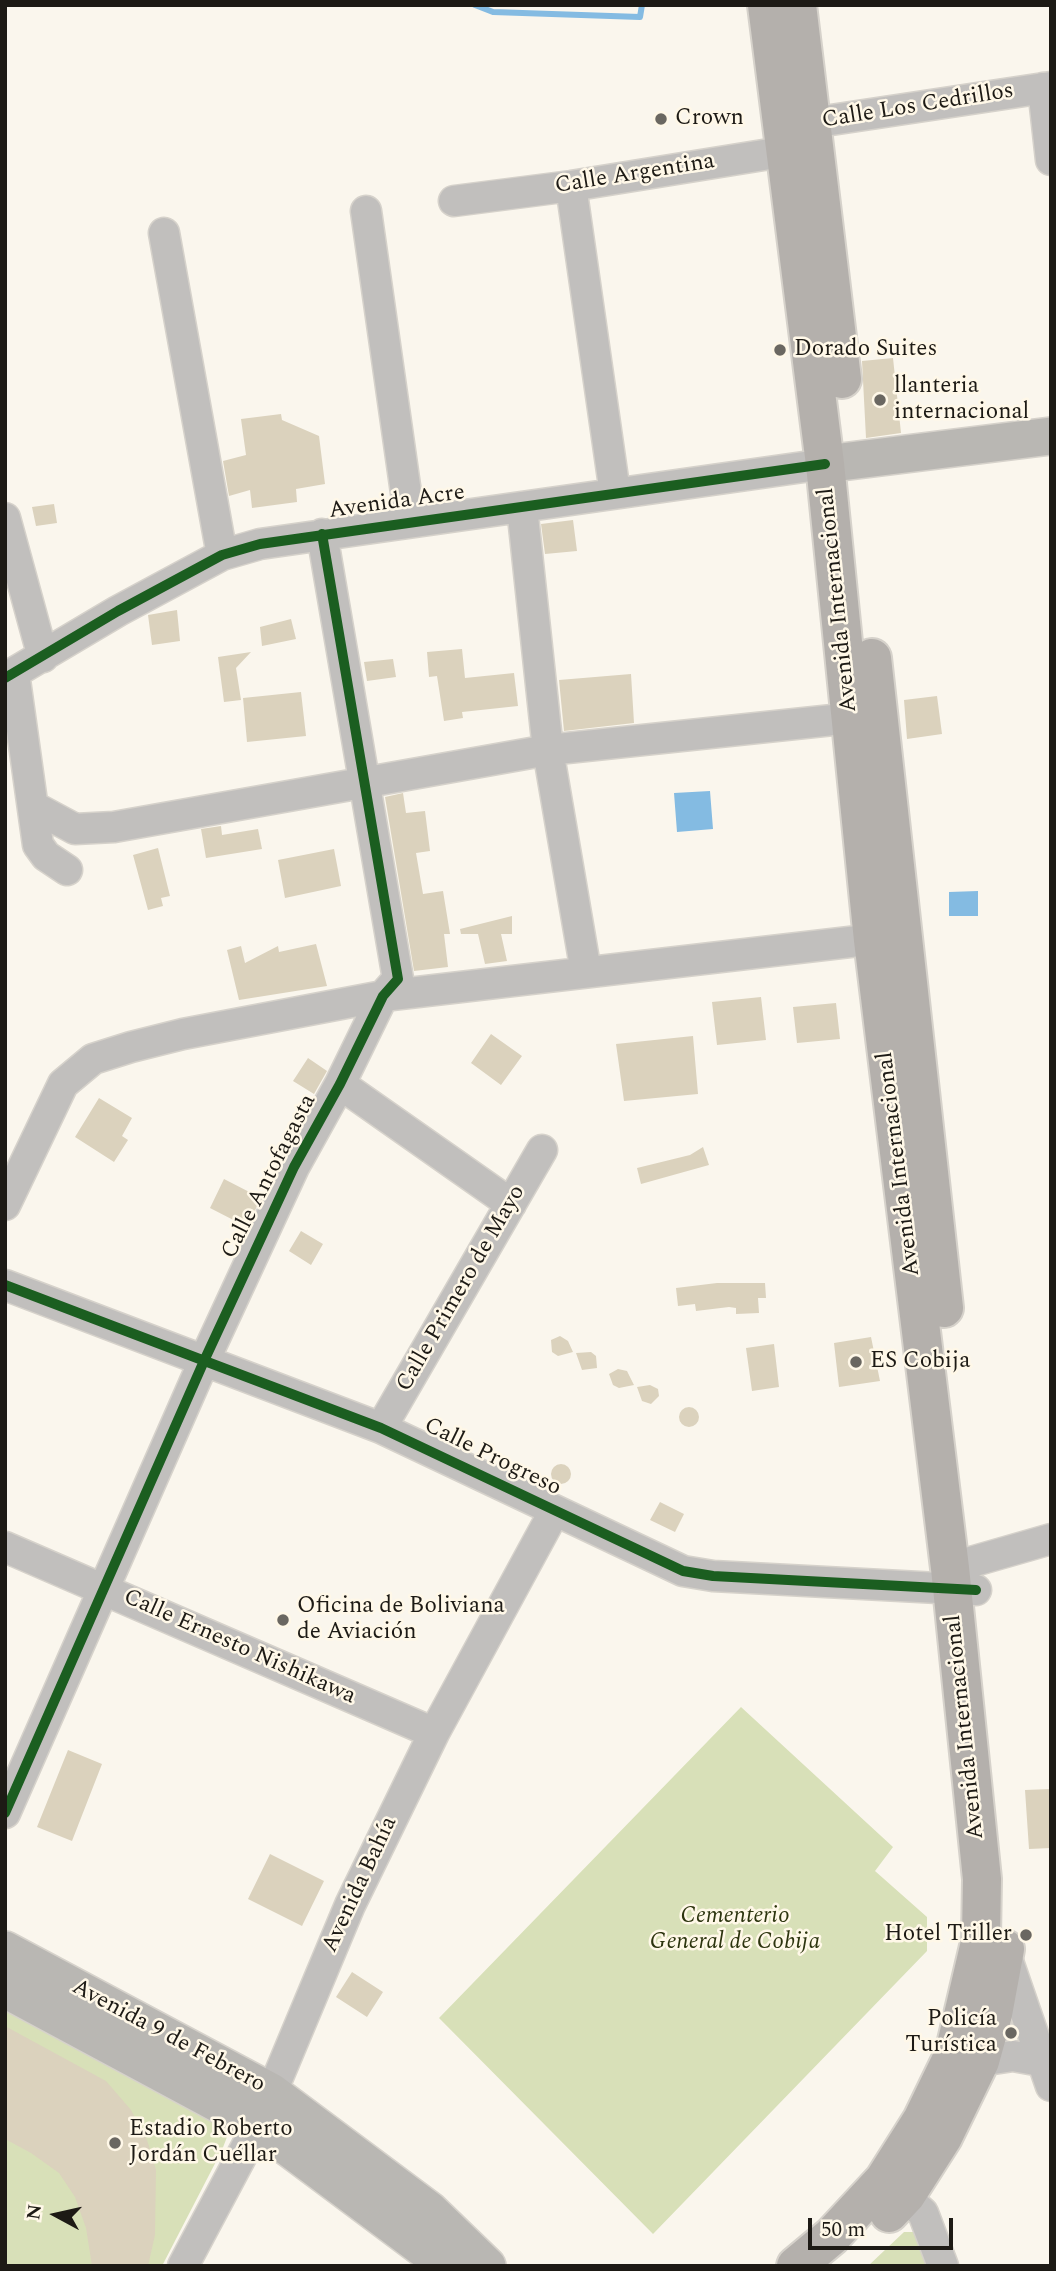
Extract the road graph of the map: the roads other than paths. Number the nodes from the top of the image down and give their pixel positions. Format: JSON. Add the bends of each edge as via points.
{"nodes":[{"id":1,"x":767,"y":5,"type":"edge"},
{"id":2,"x":797,"y":5,"type":"edge"},
{"id":3,"x":1047,"y":88,"type":"edge"},
{"id":4,"x":800,"y":137,"type":"junction"},
{"id":5,"x":1051,"y":160,"type":"edge"},
{"id":6,"x":571,"y":186,"type":"junction"},
{"id":7,"x":454,"y":201,"type":"dead end"},
{"id":8,"x":366,"y":211,"type":"dead end"},
{"id":9,"x":164,"y":233,"type":"dead end"},
{"id":10,"x":1051,"y":436,"type":"edge"},
{"id":11,"x":838,"y":463,"type":"junction"},
{"id":12,"x":615,"y":493,"type":"junction"},
{"id":13,"x":522,"y":507,"type":"junction"},
{"id":14,"x":5,"y":518,"type":"edge"},
{"id":15,"x":410,"y":521,"type":"junction"},
{"id":16,"x":322,"y":534,"type":"junction"},
{"id":17,"x":222,"y":555,"type":"junction"},
{"id":18,"x":43,"y":657,"type":"junction"},
{"id":19,"x":10,"y":676,"type":"edge"},
{"id":20,"x":852,"y":718,"type":"junction"},
{"id":21,"x":548,"y":750,"type":"junction"},
{"id":22,"x":362,"y":782,"type":"junction"},
{"id":23,"x":34,"y":807,"type":"junction"},
{"id":24,"x":68,"y":870,"type":"dead end"},
{"id":25,"x":888,"y":938,"type":"junction"},
{"id":26,"x":586,"y":972,"type":"junction"},
{"id":27,"x":383,"y":996,"type":"junction"},
{"id":28,"x":341,"y":1084,"type":"junction"},
{"id":29,"x":542,"y":1150,"type":"dead end"},
{"id":30,"x":511,"y":1204,"type":"junction"},
{"id":31,"x":5,"y":1205,"type":"edge"},
{"id":32,"x":5,"y":1285,"type":"edge"},
{"id":33,"x":204,"y":1361,"type":"junction"},
{"id":34,"x":381,"y":1429,"type":"junction"},
{"id":35,"x":554,"y":1512,"type":"junction"},
{"id":36,"x":1051,"y":1539,"type":"edge"},
{"id":37,"x":5,"y":1547,"type":"edge"},
{"id":38,"x":963,"y":1578,"type":"junction"},
{"id":39,"x":104,"y":1588,"type":"junction"},
{"id":40,"x":434,"y":1733,"type":"junction"},
{"id":41,"x":5,"y":1813,"type":"edge"},
{"id":42,"x":5,"y":1950,"type":"edge"},
{"id":43,"x":1005,"y":1953,"type":"junction"},
{"id":44,"x":5,"y":1989,"type":"edge"},
{"id":45,"x":980,"y":2061,"type":"junction"},
{"id":46,"x":1046,"y":2074,"type":"edge"},
{"id":47,"x":265,"y":2108,"type":"junction"},
{"id":48,"x":895,"y":2188,"type":"junction"},
{"id":49,"x":183,"y":2266,"type":"edge"},
{"id":50,"x":447,"y":2266,"type":"edge"},
{"id":51,"x":487,"y":2266,"type":"edge"},
{"id":52,"x":796,"y":2266,"type":"edge"},
{"id":53,"x":835,"y":2266,"type":"edge"},
{"id":54,"x":943,"y":2266,"type":"edge"}],
"edges":[{"from":1,"to":4,"type":"highway","name":"Avenida Internacional"},
{"from":2,"to":4,"type":"highway","name":"Avenida Internacional"},
{"from":3,"to":4,"type":"street","name":"Calle Los Cedrillos"},
{"from":3,"to":5,"type":"street"},
{"from":4,"to":6,"type":"street","name":"Calle Argentina"},
{"from":4,"to":11,"type":"highway","name":"Avenida Internacional"},
{"from":6,"to":7,"type":"street","name":"Calle Argentina"},
{"from":6,"to":12,"type":"street"},
{"from":8,"to":15,"type":"street"},
{"from":9,"to":17,"type":"street"},
{"from":10,"to":11,"type":"main road","name":"Avenida Acre"},
{"from":11,"to":12,"type":"street","name":"Avenida Acre"},
{"from":11,"to":20,"type":"highway","name":"Avenida Internacional"},
{"from":11,"to":25,"type":"highway","name":"Avenida Internacional"},
{"from":12,"to":13,"type":"street","name":"Avenida Acre"},
{"from":13,"to":15,"type":"street","name":"Avenida Acre"},
{"from":13,"to":21,"type":"street"},
{"from":14,"to":18,"type":"street"},
{"from":15,"to":16,"type":"street","name":"Avenida Acre"},
{"from":16,"to":17,"type":"street","name":"Avenida Acre"},
{"from":16,"to":22,"type":"street","name":"Calle Antofagasta"},
{"from":17,"to":18,"type":"street","name":"Avenida Acre"},
{"from":18,"to":19,"type":"street","name":"Avenida Acre"},
{"from":19,"to":23,"type":"street"},
{"from":20,"to":21,"type":"street"},
{"from":20,"to":25,"type":"highway","name":"Avenida Internacional"},
{"from":21,"to":22,"type":"street"},
{"from":21,"to":26,"type":"street"},
{"from":22,"to":23,"type":"street","via":[[114,827],[75,829]]},
{"from":22,"to":27,"type":"street","name":"Calle Antofagasta","via":[[398,979]]},
{"from":23,"to":24,"type":"street","via":[[38,845]]},
{"from":25,"to":26,"type":"street"},
{"from":25,"to":38,"type":"highway","name":"Avenida Internacional"},
{"from":26,"to":27,"type":"street"},
{"from":27,"to":28,"type":"street","name":"Calle Antofagasta"},
{"from":27,"to":31,"type":"street","via":[[183,1034],[93,1059],[63,1084]]},
{"from":28,"to":30,"type":"street"},
{"from":28,"to":33,"type":"street","name":"Calle Antofagasta","via":[[294,1167]]},
{"from":29,"to":30,"type":"street","name":"Calle Primero de Mayo"},
{"from":30,"to":34,"type":"street","name":"Calle Primero de Mayo"},
{"from":32,"to":33,"type":"street","name":"Calle Progreso"},
{"from":33,"to":34,"type":"street","name":"Calle Progreso"},
{"from":33,"to":39,"type":"street","name":"Calle Antofagasta"},
{"from":34,"to":35,"type":"street","name":"Calle Progreso"},
{"from":35,"to":38,"type":"street","name":"Calle Progreso","via":[[683,1571],[713,1576]]},
{"from":35,"to":40,"type":"street","name":"Avenida Bahía"},
{"from":36,"to":38,"type":"street","name":"Calle Progreso"},
{"from":37,"to":39,"type":"street","name":"Calle Ernesto Nishikawa"},
{"from":38,"to":43,"type":"highway","name":"Avenida Internacional","via":[[1006,1857]]},
{"from":38,"to":48,"type":"highway","name":"Avenida Internacional","via":[[982,1879],[981,1938],[954,2054]]},
{"from":39,"to":40,"type":"street","name":"Calle Ernesto Nishikawa"},
{"from":39,"to":41,"type":"street","name":"Calle Antofagasta"},
{"from":40,"to":47,"type":"street","name":"Avenida Bahía","via":[[350,1905]]},
{"from":42,"to":47,"type":"main road","name":"Avenida 9 de Febrero"},
{"from":43,"to":45,"type":"highway","name":"Avenida Internacional"},
{"from":43,"to":46,"type":"street"},
{"from":44,"to":47,"type":"main road","name":"Avenida 9 de Febrero"},
{"from":45,"to":46,"type":"street","via":[[1013,2056]]},
{"from":45,"to":48,"type":"highway","name":"Avenida Internacional","via":[[943,2137]]},
{"from":47,"to":49,"type":"street","name":"Avenida Bahía"},
{"from":47,"to":50,"type":"main road","name":"Avenida 9 de Febrero"},
{"from":47,"to":51,"type":"main road","name":"Avenida 9 de Febrero","via":[[429,2210]]},
{"from":48,"to":52,"type":"highway","name":"Avenida Internacional"},
{"from":48,"to":53,"type":"highway","name":"Avenida Internacional","via":[[862,2243]]},
{"from":48,"to":54,"type":"street","via":[[923,2213]]}]}
